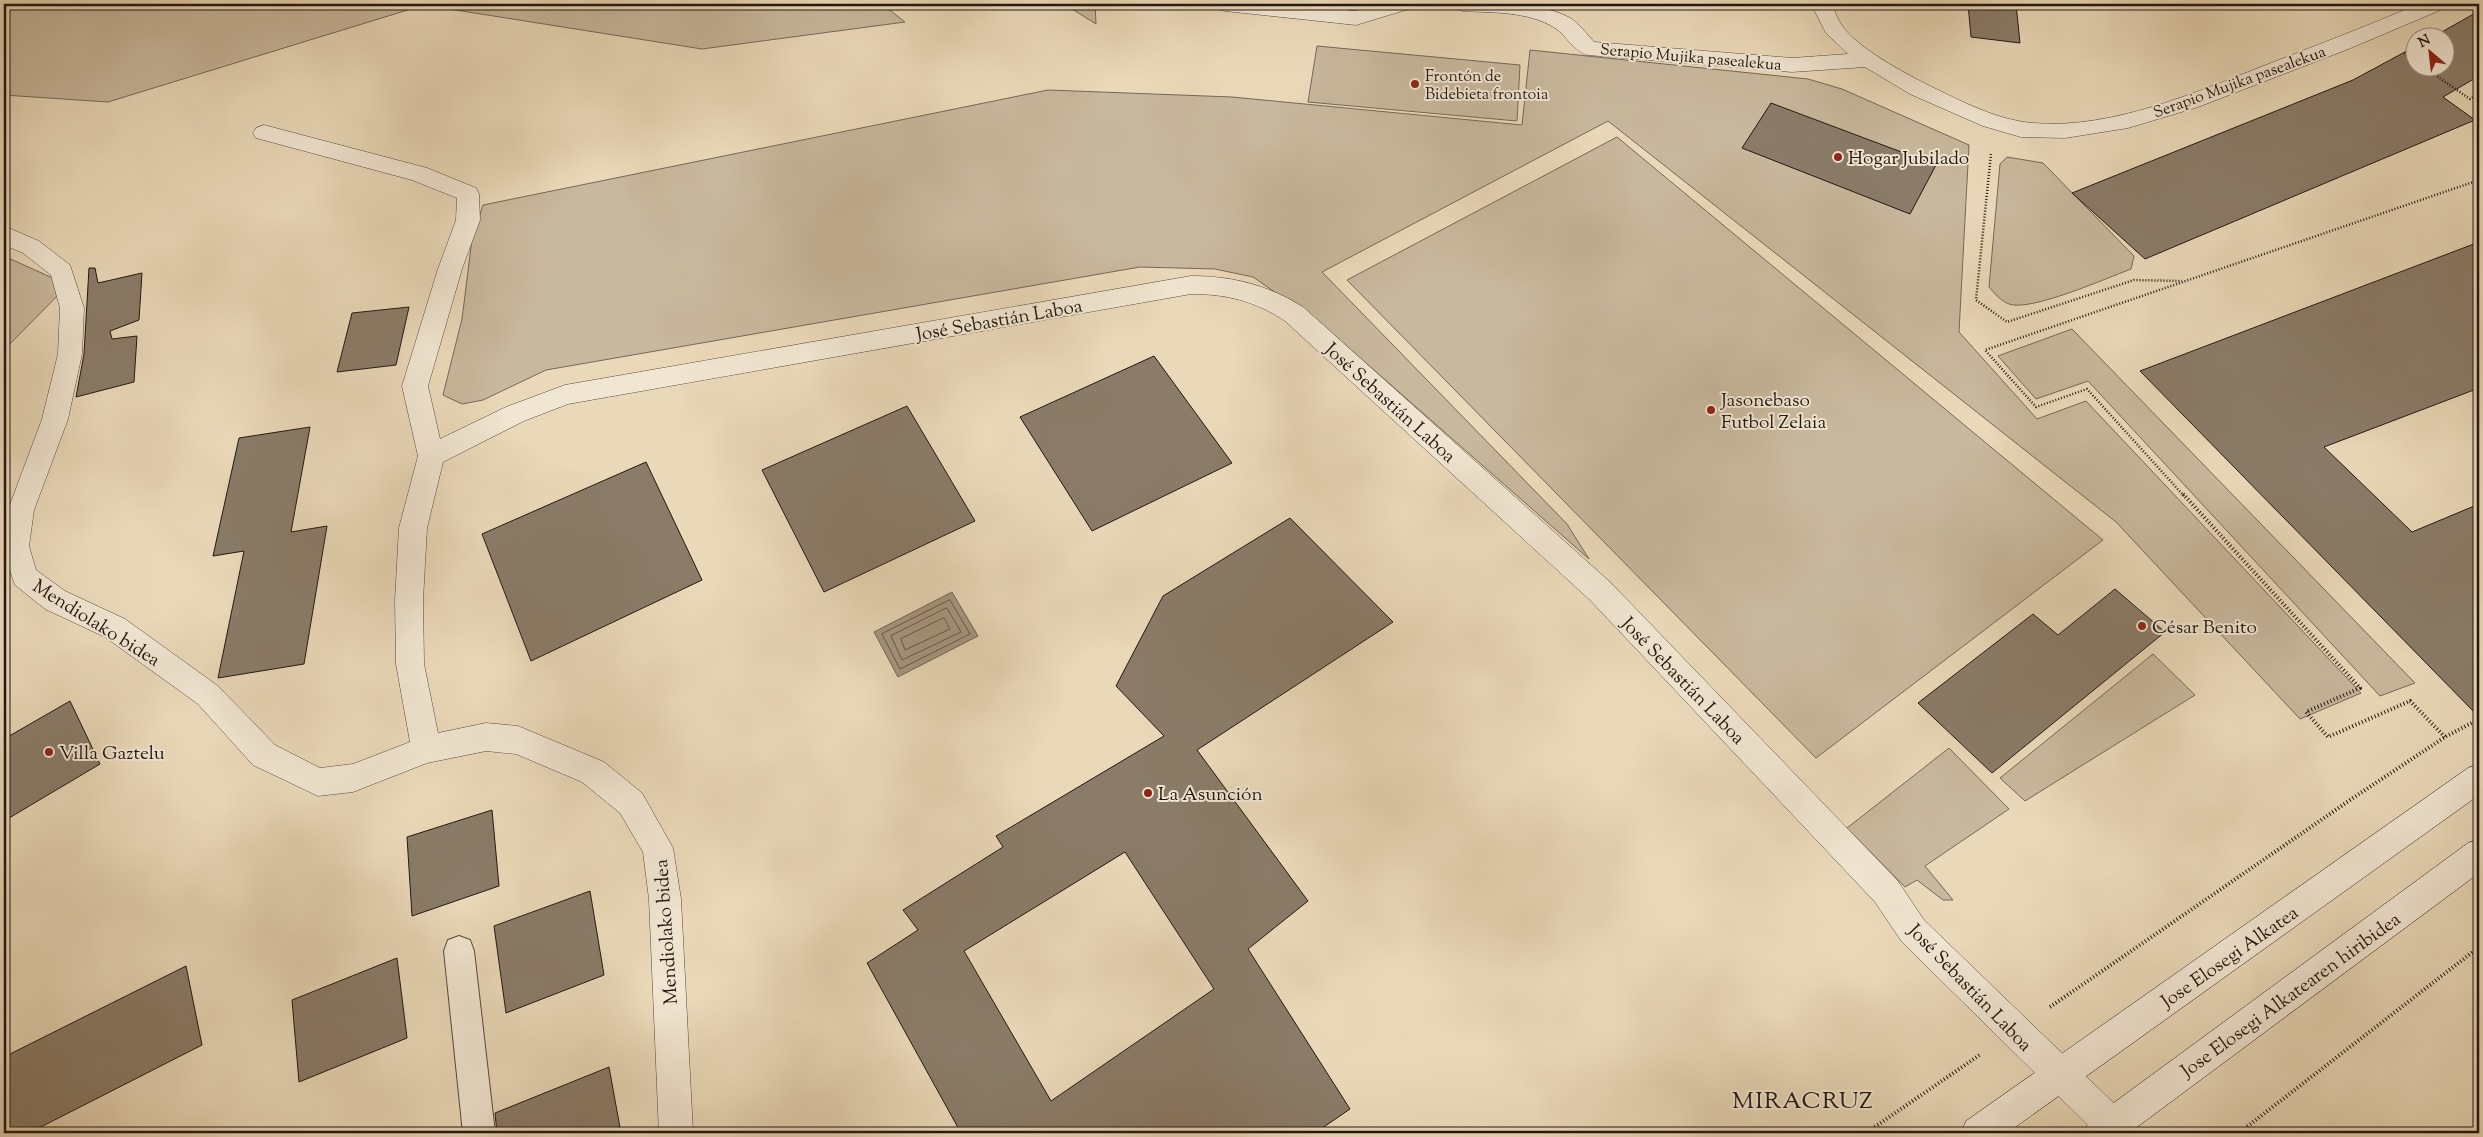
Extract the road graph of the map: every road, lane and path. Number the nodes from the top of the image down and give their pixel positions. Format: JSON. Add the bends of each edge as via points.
{"nodes":[{"id":1,"x":1225,"y":4,"type":"edge"},
{"id":2,"x":1402,"y":4,"type":"edge"},
{"id":3,"x":1463,"y":4,"type":"edge"},
{"id":4,"x":1822,"y":4,"type":"edge"},
{"id":5,"x":2436,"y":4,"type":"edge"},
{"id":6,"x":1871,"y":60,"type":"junction"},
{"id":7,"x":2439,"y":78,"type":"edge"},
{"id":8,"x":2479,"y":94,"type":"edge"},
{"id":9,"x":1994,"y":121,"type":"junction"},
{"id":10,"x":264,"y":133,"type":"dead end"},
{"id":11,"x":2479,"y":180,"type":"edge"},
{"id":12,"x":4,"y":235,"type":"edge"},
{"id":13,"x":2185,"y":281,"type":"junction"},
{"id":14,"x":431,"y":456,"type":"junction"},
{"id":15,"x":2479,"y":719,"type":"edge"},
{"id":16,"x":2445,"y":737,"type":"junction"},
{"id":17,"x":426,"y":749,"type":"junction"},
{"id":18,"x":2479,"y":778,"type":"edge"},
{"id":19,"x":2479,"y":854,"type":"edge"},
{"id":20,"x":2479,"y":947,"type":"edge"},
{"id":21,"x":459,"y":951,"type":"dead end"},
{"id":22,"x":2014,"y":1032,"type":"junction"},
{"id":23,"x":1977,"y":1046,"type":"dead end"},
{"id":24,"x":2060,"y":1076,"type":"junction"},
{"id":25,"x":2107,"y":1129,"type":"edge"},
{"id":26,"x":479,"y":1133,"type":"edge"},
{"id":27,"x":676,"y":1133,"type":"edge"},
{"id":28,"x":1866,"y":1133,"type":"edge"},
{"id":29,"x":1978,"y":1133,"type":"edge"},
{"id":30,"x":2239,"y":1133,"type":"edge"}],
"edges":[{"from":1,"to":2,"type":"street","via":[[1356,18]]},
{"from":3,"to":6,"type":"street","name":"Serapio Mujika pasealekua","via":[[1538,11],[1564,24],[1588,48],[1792,65]]},
{"from":4,"to":6,"type":"street","name":"Serapio Mujika pasealekua","via":[[1835,30]]},
{"from":5,"to":9,"type":"street","name":"Serapio Mujika pasealekua","via":[[2229,88],[2164,110],[2088,129],[2034,131]]},
{"from":6,"to":9,"type":"street","name":"Serapio Mujika pasealekua","via":[[1944,102]]},
{"from":7,"to":8,"type":"path","via":[[2470,98]]},
{"from":9,"to":13,"type":"path","via":[[1976,300],[2007,322],[2134,280]]},
{"from":10,"to":14,"type":"street","via":[[419,174],[468,194],[468,220],[415,386]]},
{"from":11,"to":13,"type":"path"},
{"from":12,"to":17,"type":"street","name":"Mendiolako bidea","via":[[31,247],[62,272],[72,308],[70,354],[55,418],[21,510],[15,546],[25,577],[55,600],[115,628],[208,695],[264,755],[318,782],[353,778]]},
{"from":13,"to":16,"type":"path","via":[[1984,350],[2036,407],[2087,389],[2360,688],[2306,712],[2328,738],[2410,701]]},
{"from":14,"to":17,"type":"street","via":[[413,528],[409,600],[410,664]]},
{"from":14,"to":22,"type":"street","name":"José Sebastián Laboa","via":[[515,414],[565,395],[612,385],[1191,285],[1236,287],[1257,292],[1294,314],[1600,591],[1886,891],[1913,931]]},
{"from":15,"to":16,"type":"path"},
{"from":16,"to":22,"type":"path"},
{"from":17,"to":27,"type":"street","name":"Mendiolako bidea","via":[[486,736],[518,740],[593,772],[631,803],[658,848],[665,899]]},
{"from":18,"to":24,"type":"street","name":"Jose Elosegi Alkatea"},
{"from":19,"to":25,"type":"street","name":"Jose Elosegi Alkatearen hiribidea"},
{"from":20,"to":30,"type":"path"},
{"from":21,"to":26,"type":"lane"},
{"from":22,"to":24,"type":"street","name":"José Sebastián Laboa"},
{"from":23,"to":28,"type":"path","via":[[1983,1053]]},
{"from":24,"to":25,"type":"street","name":"José Sebastián Laboa"},
{"from":24,"to":29,"type":"street","name":"Jose Elosegi Alkatea"}]}
